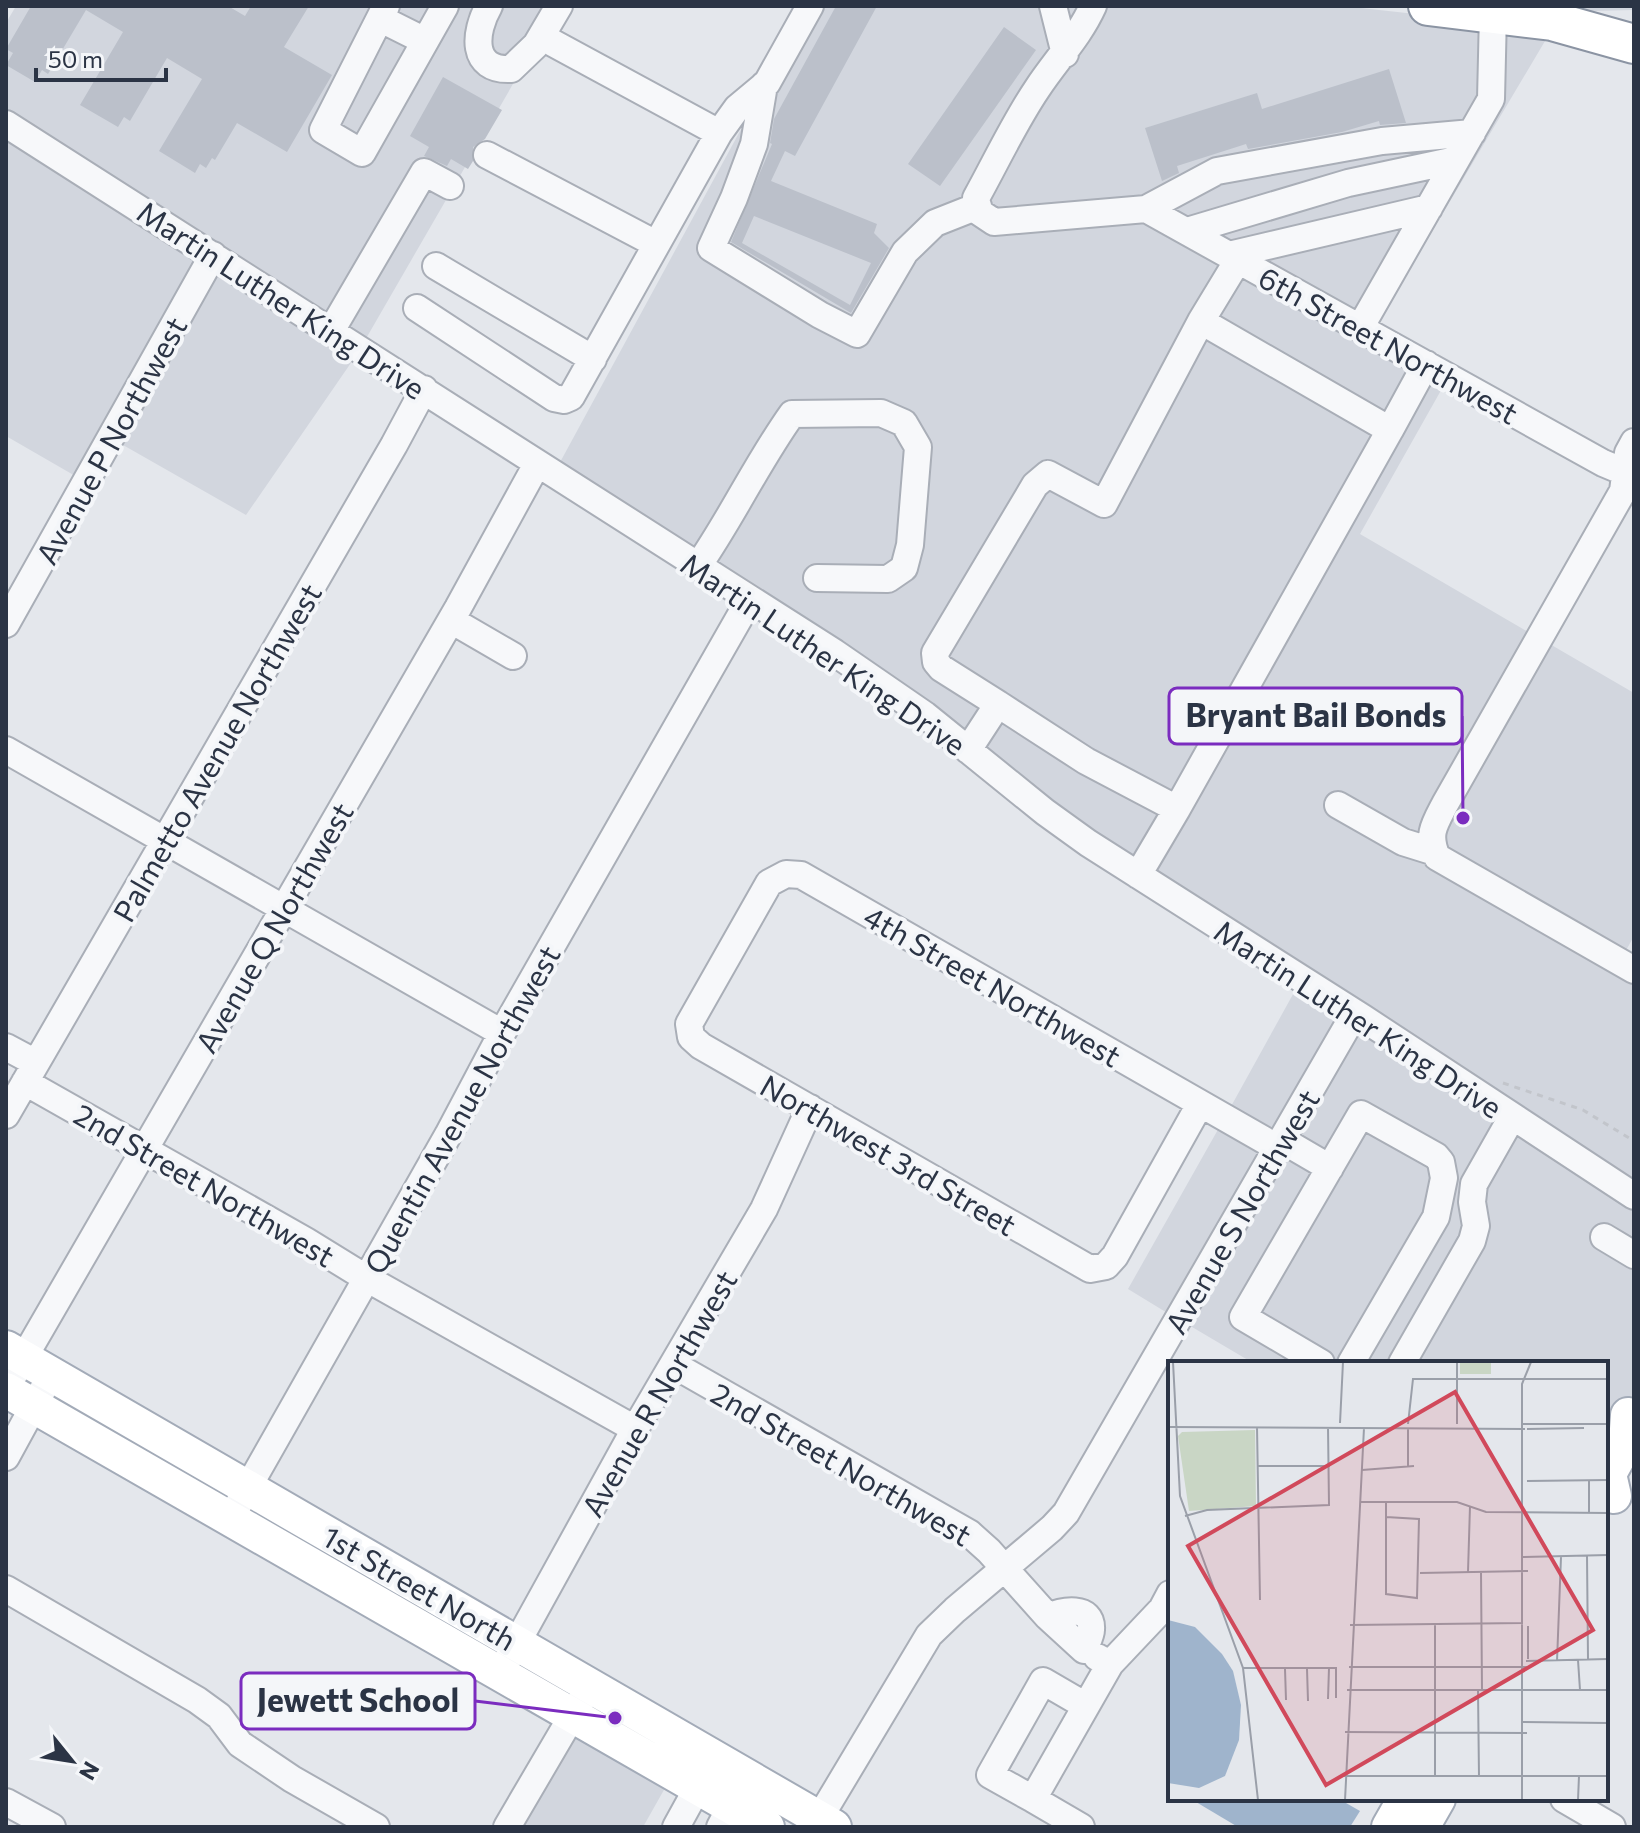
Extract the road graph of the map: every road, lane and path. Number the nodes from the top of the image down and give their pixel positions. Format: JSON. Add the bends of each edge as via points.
{"nodes":[{"id":1,"x":445,"y":6,"type":"edge"},
{"id":2,"x":489,"y":6,"type":"edge"},
{"id":3,"x":559,"y":6,"type":"edge"},
{"id":4,"x":810,"y":6,"type":"edge"},
{"id":5,"x":1053,"y":6,"type":"edge"},
{"id":6,"x":1093,"y":6,"type":"edge"},
{"id":7,"x":1428,"y":6,"type":"edge"},
{"id":8,"x":384,"y":12,"type":"edge"},
{"id":9,"x":1506,"y":12,"type":"edge"},
{"id":10,"x":1634,"y":20,"type":"edge"},
{"id":11,"x":425,"y":41,"type":"junction"},
{"id":12,"x":553,"y":43,"type":"dead end"},
{"id":13,"x":1634,"y":44,"type":"edge"},
{"id":14,"x":1065,"y":54,"type":"junction"},
{"id":15,"x":764,"y":85,"type":"junction"},
{"id":16,"x":6,"y":124,"type":"edge"},
{"id":17,"x":719,"y":133,"type":"junction"},
{"id":18,"x":1472,"y":133,"type":"junction"},
{"id":19,"x":487,"y":155,"type":"dead end"},
{"id":20,"x":1456,"y":160,"type":"junction"},
{"id":21,"x":450,"y":186,"type":"dead end"},
{"id":22,"x":978,"y":206,"type":"junction"},
{"id":23,"x":1429,"y":208,"type":"junction"},
{"id":24,"x":1146,"y":209,"type":"junction"},
{"id":25,"x":1187,"y":231,"type":"junction"},
{"id":26,"x":656,"y":244,"type":"junction"},
{"id":27,"x":213,"y":255,"type":"junction"},
{"id":28,"x":1233,"y":257,"type":"junction"},
{"id":29,"x":436,"y":266,"type":"dead end"},
{"id":30,"x":417,"y":308,"type":"dead end"},
{"id":31,"x":1201,"y":321,"type":"junction"},
{"id":32,"x":1360,"y":328,"type":"junction"},
{"id":33,"x":331,"y":331,"type":"junction"},
{"id":34,"x":593,"y":359,"type":"junction"},
{"id":35,"x":1426,"y":364,"type":"junction"},
{"id":36,"x":424,"y":389,"type":"junction"},
{"id":37,"x":1390,"y":430,"type":"junction"},
{"id":38,"x":1634,"y":442,"type":"edge"},
{"id":39,"x":537,"y":464,"type":"junction"},
{"id":40,"x":1630,"y":474,"type":"edge"},
{"id":41,"x":698,"y":566,"type":"junction"},
{"id":42,"x":817,"y":578,"type":"dead end"},
{"id":43,"x":750,"y":599,"type":"junction"},
{"id":44,"x":451,"y":620,"type":"junction"},
{"id":45,"x":6,"y":624,"type":"edge"},
{"id":46,"x":513,"y":656,"type":"dead end"},
{"id":47,"x":998,"y":704,"type":"junction"},
{"id":48,"x":6,"y":750,"type":"edge"},
{"id":49,"x":968,"y":750,"type":"junction"},
{"id":50,"x":1338,"y":805,"type":"dead end"},
{"id":51,"x":1177,"y":809,"type":"junction"},
{"id":52,"x":166,"y":840,"type":"junction"},
{"id":53,"x":1433,"y":848,"type":"junction"},
{"id":54,"x":1138,"y":875,"type":"junction"},
{"id":55,"x":284,"y":907,"type":"junction"},
{"id":56,"x":1632,"y":964,"type":"edge"},
{"id":57,"x":1355,"y":1013,"type":"junction"},
{"id":58,"x":690,"y":1031,"type":"joint"},
{"id":59,"x":502,"y":1033,"type":"junction"},
{"id":60,"x":6,"y":1047,"type":"edge"},
{"id":61,"x":31,"y":1072,"type":"junction"},
{"id":62,"x":1490,"y":1078,"type":"dead end"},
{"id":63,"x":1200,"y":1104,"type":"junction"},
{"id":64,"x":810,"y":1108,"type":"junction"},
{"id":65,"x":6,"y":1115,"type":"edge"},
{"id":66,"x":1512,"y":1117,"type":"junction"},
{"id":67,"x":1634,"y":1141,"type":"edge"},
{"id":68,"x":1280,"y":1144,"type":"junction"},
{"id":69,"x":145,"y":1149,"type":"junction"},
{"id":70,"x":1330,"y":1168,"type":"junction"},
{"id":71,"x":1634,"y":1196,"type":"edge"},
{"id":72,"x":1604,"y":1237,"type":"dead end"},
{"id":73,"x":1634,"y":1255,"type":"edge"},
{"id":74,"x":366,"y":1278,"type":"junction"},
{"id":75,"x":1403,"y":1278,"type":"junction"},
{"id":76,"x":1438,"y":1299,"type":"junction"},
{"id":77,"x":27,"y":1360,"type":"edge"},
{"id":78,"x":1318,"y":1361,"type":"edge"},
{"id":79,"x":1352,"y":1361,"type":"edge"},
{"id":80,"x":1403,"y":1361,"type":"edge"},
{"id":81,"x":674,"y":1365,"type":"junction"},
{"id":82,"x":15,"y":1395,"type":"edge"},
{"id":83,"x":1631,"y":1410,"type":"edge"},
{"id":84,"x":635,"y":1429,"type":"junction"},
{"id":85,"x":1608,"y":1449,"type":"edge"},
{"id":86,"x":6,"y":1455,"type":"edge"},
{"id":87,"x":1634,"y":1462,"type":"edge"},
{"id":88,"x":248,"y":1489,"type":"junction"},
{"id":89,"x":1618,"y":1504,"type":"edge"},
{"id":90,"x":229,"y":1519,"type":"junction"},
{"id":91,"x":1004,"y":1569,"type":"junction"},
{"id":92,"x":6,"y":1589,"type":"edge"},
{"id":93,"x":1167,"y":1606,"type":"edge"},
{"id":94,"x":517,"y":1643,"type":"junction"},
{"id":95,"x":1110,"y":1664,"type":"junction"},
{"id":96,"x":500,"y":1674,"type":"junction"},
{"id":97,"x":590,"y":1685,"type":"junction"},
{"id":98,"x":1086,"y":1706,"type":"junction"},
{"id":99,"x":572,"y":1714,"type":"junction"},
{"id":100,"x":698,"y":1787,"type":"junction"},
{"id":101,"x":1033,"y":1799,"type":"junction"},
{"id":102,"x":1404,"y":1801,"type":"edge"},
{"id":103,"x":1437,"y":1801,"type":"edge"},
{"id":104,"x":1567,"y":1801,"type":"edge"},
{"id":105,"x":6,"y":1802,"type":"edge"},
{"id":106,"x":726,"y":1816,"type":"edge"},
{"id":107,"x":822,"y":1824,"type":"edge"},
{"id":108,"x":52,"y":1827,"type":"edge"},
{"id":109,"x":376,"y":1827,"type":"edge"},
{"id":110,"x":507,"y":1827,"type":"edge"},
{"id":111,"x":676,"y":1827,"type":"edge"},
{"id":112,"x":767,"y":1827,"type":"edge"},
{"id":113,"x":1081,"y":1827,"type":"edge"},
{"id":114,"x":1389,"y":1827,"type":"edge"},
{"id":115,"x":1422,"y":1827,"type":"edge"},
{"id":116,"x":1612,"y":1827,"type":"edge"}],
"edges":[{"from":1,"to":11,"type":"street"},
{"from":2,"to":3,"type":"street","via":[[478,49],[485,62],[511,69],[536,45]]},
{"from":4,"to":15,"type":"street"},
{"from":5,"to":14,"type":"street"},
{"from":6,"to":14,"type":"street"},
{"from":7,"to":9,"type":"highway"},
{"from":8,"to":11,"type":"street"},
{"from":8,"to":11,"type":"street","via":[[323,130],[362,153]]},
{"from":9,"to":10,"type":"highway"},
{"from":9,"to":13,"type":"highway"},
{"from":9,"to":18,"type":"street","via":[[1491,99]]},
{"from":12,"to":17,"type":"street"},
{"from":14,"to":22,"type":"street","via":[[1036,89],[976,198]]},
{"from":15,"to":17,"type":"street"},
{"from":15,"to":22,"type":"street","via":[[754,144],[711,248],[820,315],[857,334],[905,252],[935,223]]},
{"from":16,"to":27,"type":"street","name":"Martin Luther King Drive"},
{"from":17,"to":26,"type":"street"},
{"from":18,"to":20,"type":"street"},
{"from":18,"to":24,"type":"street","via":[[1382,141],[1217,171]]},
{"from":19,"to":26,"type":"street"},
{"from":20,"to":23,"type":"street"},
{"from":20,"to":25,"type":"street","via":[[1348,183]]},
{"from":21,"to":33,"type":"street","via":[[424,172]]},
{"from":22,"to":24,"type":"street","via":[[994,222]]},
{"from":23,"to":28,"type":"street"},
{"from":23,"to":32,"type":"street"},
{"from":24,"to":25,"type":"street","name":"6th Street Northwest"},
{"from":25,"to":28,"type":"street","name":"6th Street Northwest"},
{"from":26,"to":34,"type":"street"},
{"from":27,"to":33,"type":"street","name":"Martin Luther King Drive"},
{"from":27,"to":45,"type":"street","name":"Avenue P Northwest"},
{"from":28,"to":31,"type":"street"},
{"from":28,"to":32,"type":"street","name":"6th Street Northwest"},
{"from":29,"to":34,"type":"street"},
{"from":30,"to":34,"type":"street","via":[[554,398],[571,397]]},
{"from":31,"to":37,"type":"street"},
{"from":31,"to":47,"type":"street","via":[[1104,504],[1048,474],[1035,485],[935,653],[941,668]]},
{"from":32,"to":35,"type":"street","name":"6th Street Northwest"},
{"from":33,"to":36,"type":"street","name":"Martin Luther King Drive"},
{"from":35,"to":37,"type":"street"},
{"from":35,"to":40,"type":"street","name":"6th Street Northwest"},
{"from":36,"to":39,"type":"street","name":"Martin Luther King Drive"},
{"from":36,"to":52,"type":"street","name":"Palmetto Avenue Northwest"},
{"from":37,"to":51,"type":"street"},
{"from":38,"to":40,"type":"street","via":[[1628,453]]},
{"from":39,"to":41,"type":"street","name":"Martin Luther King Drive"},
{"from":39,"to":44,"type":"street","name":"Avenue Q Northwest"},
{"from":40,"to":53,"type":"street","via":[[1432,828]]},
{"from":41,"to":42,"type":"street","via":[[792,414],[881,413],[904,423],[918,447],[904,568],[888,579]]},
{"from":41,"to":43,"type":"street","name":"Martin Luther King Drive"},
{"from":43,"to":49,"type":"street","name":"Martin Luther King Drive","via":[[892,691]]},
{"from":43,"to":59,"type":"street","name":"Quentin Avenue Northwest"},
{"from":44,"to":46,"type":"street"},
{"from":44,"to":55,"type":"street","name":"Avenue Q Northwest"},
{"from":47,"to":49,"type":"street"},
{"from":47,"to":51,"type":"street","via":[[1086,761]]},
{"from":48,"to":52,"type":"street"},
{"from":49,"to":54,"type":"street","name":"Martin Luther King Drive","via":[[1045,812]]},
{"from":50,"to":53,"type":"street","via":[[1403,842]]},
{"from":51,"to":54,"type":"street"},
{"from":52,"to":55,"type":"street"},
{"from":52,"to":61,"type":"street","name":"Palmetto Avenue Northwest"},
{"from":53,"to":56,"type":"street","via":[[1437,857]]},
{"from":54,"to":57,"type":"street","name":"Martin Luther King Drive"},
{"from":55,"to":59,"type":"street"},
{"from":55,"to":69,"type":"street","name":"Avenue Q Northwest"},
{"from":57,"to":66,"type":"street","name":"Martin Luther King Drive"},
{"from":57,"to":68,"type":"street","name":"Avenue S Northwest"},
{"from":58,"to":63,"type":"street","name":"4th Street Northwest","via":[[701,999],[769,883],[783,875],[801,875]]},
{"from":58,"to":64,"type":"street","name":"Northwest 3rd Street","via":[[701,1046]]},
{"from":59,"to":74,"type":"street","name":"Quentin Avenue Northwest"},
{"from":60,"to":61,"type":"street","name":"2nd Street Northwest"},
{"from":61,"to":65,"type":"street","name":"Palmetto Avenue Northwest"},
{"from":61,"to":69,"type":"street","name":"2nd Street Northwest"},
{"from":62,"to":67,"type":"path","via":[[1583,1110]]},
{"from":63,"to":64,"type":"street","name":"Northwest 3rd Street","via":[[1115,1256],[1106,1266],[1094,1268]]},
{"from":63,"to":68,"type":"street","name":"4th Street Northwest"},
{"from":64,"to":81,"type":"street","name":"Avenue R Northwest","via":[[764,1209]]},
{"from":66,"to":71,"type":"street","name":"Martin Luther King Drive"},
{"from":66,"to":76,"type":"street","via":[[1474,1184],[1472,1241]]},
{"from":68,"to":70,"type":"street","name":"4th Street Northwest"},
{"from":68,"to":91,"type":"street","name":"Avenue S Northwest","via":[[1066,1513]]},
{"from":69,"to":74,"type":"street","name":"2nd Street Northwest"},
{"from":69,"to":77,"type":"street","name":"Avenue Q Northwest"},
{"from":70,"to":75,"type":"street","via":[[1361,1114],[1441,1162],[1444,1178],[1436,1217]]},
{"from":70,"to":78,"type":"street","via":[[1243,1317]]},
{"from":72,"to":73,"type":"street"},
{"from":74,"to":84,"type":"street","name":"2nd Street Northwest"},
{"from":74,"to":88,"type":"street","name":"Quentin Avenue Northwest"},
{"from":75,"to":76,"type":"street"},
{"from":75,"to":79,"type":"street"},
{"from":76,"to":80,"type":"street"},
{"from":77,"to":82,"type":"street","name":"Avenue Q Northwest"},
{"from":77,"to":88,"type":"main road","name":"1st Street North"},
{"from":81,"to":84,"type":"street","name":"Avenue R Northwest"},
{"from":81,"to":91,"type":"street","name":"2nd Street Northwest","via":[[969,1533]]},
{"from":82,"to":86,"type":"street","name":"Avenue Q Northwest"},
{"from":82,"to":90,"type":"main road","name":"1st Street North"},
{"from":83,"to":85,"type":"main road"},
{"from":83,"to":89,"type":"main road","via":[[1626,1443],[1609,1474]]},
{"from":84,"to":94,"type":"street","name":"Avenue R Northwest"},
{"from":87,"to":89,"type":"main road"},
{"from":88,"to":90,"type":"street","name":"Quentin Avenue Northwest"},
{"from":88,"to":94,"type":"main road","name":"1st Street North"},
{"from":90,"to":96,"type":"main road","name":"1st Street North"},
{"from":91,"to":95,"type":"street","name":"2nd Street Northwest","via":[[1048,1617],[1063,1610],[1089,1619],[1084,1650]]},
{"from":91,"to":107,"type":"street","name":"Avenue S Northwest","via":[[929,1635]]},
{"from":92,"to":109,"type":"street","via":[[197,1700],[219,1716],[240,1744]]},
{"from":93,"to":95,"type":"street"},
{"from":94,"to":96,"type":"street","name":"Avenue R Northwest"},
{"from":94,"to":97,"type":"main road","name":"1st Street North"},
{"from":95,"to":98,"type":"street"},
{"from":96,"to":99,"type":"main road","name":"1st Street North"},
{"from":97,"to":99,"type":"street"},
{"from":97,"to":107,"type":"main road","name":"1st Street North"},
{"from":98,"to":101,"type":"street"},
{"from":98,"to":101,"type":"street","via":[[1043,1681],[990,1775]]},
{"from":99,"to":100,"type":"main road","name":"1st Street North"},
{"from":99,"to":110,"type":"street"},
{"from":100,"to":106,"type":"main road","name":"1st Street North"},
{"from":100,"to":111,"type":"street"},
{"from":101,"to":113,"type":"street"},
{"from":102,"to":114,"type":"main road"},
{"from":103,"to":115,"type":"main road"},
{"from":104,"to":116,"type":"street"},
{"from":105,"to":108,"type":"street"},
{"from":106,"to":112,"type":"main road","name":"1st Street North"}]}
